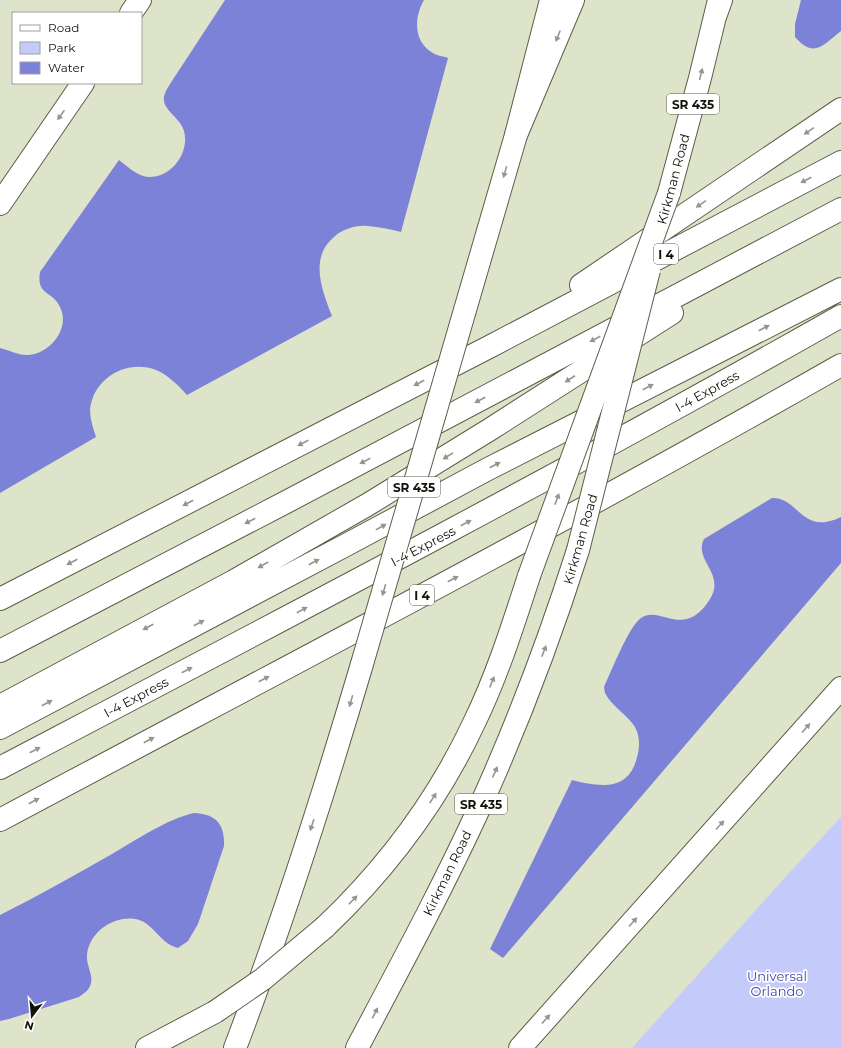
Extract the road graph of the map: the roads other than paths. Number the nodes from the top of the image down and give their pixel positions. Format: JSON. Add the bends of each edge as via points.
{"nodes":[{"id":1,"x":140,"y":0,"type":"edge"},
{"id":2,"x":551,"y":0,"type":"edge"},
{"id":3,"x":573,"y":0,"type":"edge"},
{"id":4,"x":718,"y":5,"type":"edge"},
{"id":5,"x":132,"y":12,"type":"edge"},
{"id":6,"x":82,"y":84,"type":"edge"},
{"id":7,"x":841,"y":109,"type":"edge"},
{"id":8,"x":516,"y":135,"type":"junction"},
{"id":9,"x":841,"y":162,"type":"edge"},
{"id":10,"x":669,"y":193,"type":"junction"},
{"id":11,"x":0,"y":204,"type":"edge"},
{"id":12,"x":841,"y":209,"type":"edge"},
{"id":13,"x":803,"y":229,"type":"junction"},
{"id":14,"x":841,"y":289,"type":"edge"},
{"id":15,"x":841,"y":316,"type":"edge"},
{"id":16,"x":491,"y":346,"type":"junction"},
{"id":17,"x":841,"y":365,"type":"edge"},
{"id":18,"x":0,"y":599,"type":"edge"},
{"id":19,"x":0,"y":651,"type":"edge"},
{"id":20,"x":841,"y":688,"type":"edge"},
{"id":21,"x":0,"y":706,"type":"edge"},
{"id":22,"x":0,"y":728,"type":"edge"},
{"id":23,"x":0,"y":768,"type":"edge"},
{"id":24,"x":0,"y":820,"type":"edge"},
{"id":25,"x":147,"y":1048,"type":"edge"},
{"id":26,"x":235,"y":1048,"type":"edge"},
{"id":27,"x":358,"y":1048,"type":"edge"},
{"id":28,"x":520,"y":1048,"type":"edge"}],
"edges":[{"from":1,"to":5,"type":"main road"},
{"from":2,"to":8,"type":"main road","number":"SR 435"},
{"from":3,"to":8,"type":"main road","one_way":true},
{"from":10,"to":4,"type":"main road","name":"Kirkman Road","number":"SR 435","one_way":true},
{"from":6,"to":11,"type":"main road","one_way":true},
{"from":7,"to":16,"type":"main road","one_way":true},
{"from":8,"to":26,"type":"main road","number":"SR 435","one_way":true,"bridge":true,"via":[[319,805]]},
{"from":9,"to":16,"type":"main road","number":"I 4","one_way":true},
{"from":25,"to":10,"type":"main road","one_way":true,"bridge":true,"via":[[215,1012],[263,979],[325,927],[389,858],[446,776],[488,693],[506,646],[529,576]]},
{"from":27,"to":10,"type":"main road","name":"Kirkman Road","number":"SR 435","one_way":true,"bridge":true,"via":[[444,881],[492,780],[548,640],[578,550]]},
{"from":12,"to":13,"type":"main road"},
{"from":13,"to":19,"type":"main road","one_way":true},
{"from":13,"to":21,"type":"main road","one_way":true,"via":[[367,505],[234,581]]},
{"from":22,"to":14,"type":"main road","one_way":true,"via":[[488,469]]},
{"from":23,"to":15,"type":"main road","name":"I-4 Express","one_way":true,"via":[[416,549],[650,423]]},
{"from":16,"to":18,"type":"main road","number":"I 4","one_way":true},
{"from":24,"to":17,"type":"main road","number":"I 4","one_way":true,"via":[[671,461]]},
{"from":28,"to":20,"type":"main road","one_way":true}]}
